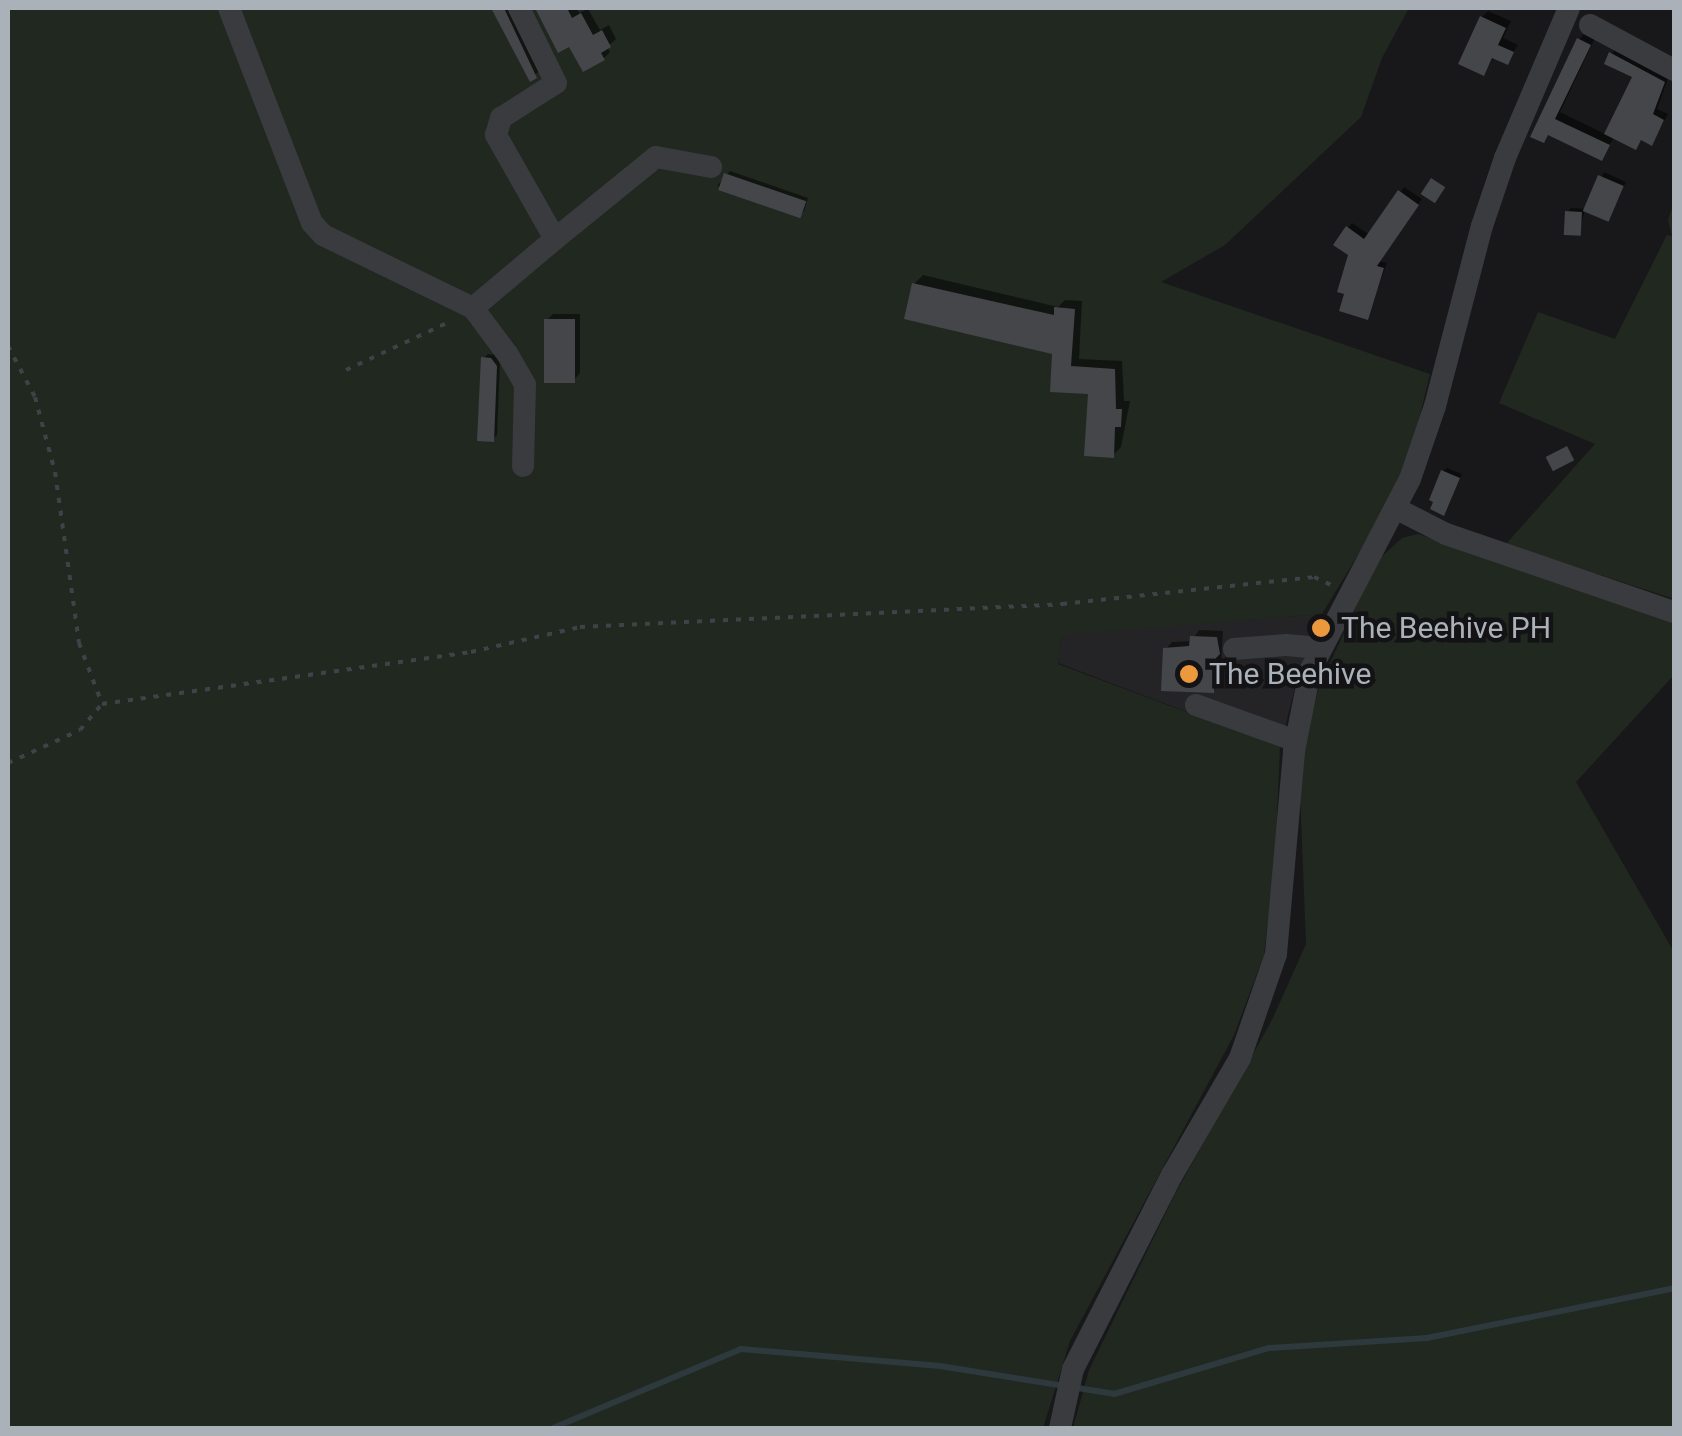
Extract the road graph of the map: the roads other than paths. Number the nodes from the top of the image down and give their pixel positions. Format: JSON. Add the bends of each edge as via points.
{"nodes":[{"id":1,"x":229,"y":8,"type":"edge"},
{"id":2,"x":520,"y":8,"type":"edge"},
{"id":3,"x":1569,"y":8,"type":"edge"},
{"id":4,"x":1590,"y":25,"type":"dead end"},
{"id":5,"x":1674,"y":70,"type":"edge"},
{"id":6,"x":711,"y":167,"type":"dead end"},
{"id":7,"x":556,"y":239,"type":"junction"},
{"id":8,"x":472,"y":308,"type":"junction"},
{"id":9,"x":523,"y":466,"type":"dead end"},
{"id":10,"x":1397,"y":510,"type":"junction"},
{"id":11,"x":1674,"y":612,"type":"edge"},
{"id":12,"x":1318,"y":648,"type":"junction"},
{"id":13,"x":1234,"y":649,"type":"dead end"},
{"id":14,"x":1196,"y":705,"type":"dead end"},
{"id":15,"x":1296,"y":741,"type":"junction"},
{"id":16,"x":1060,"y":1428,"type":"edge"}],
"edges":[{"from":1,"to":8,"type":"street","via":[[312,223],[323,235]]},
{"from":2,"to":7,"type":"street","via":[[556,82],[501,118],[496,136]]},
{"from":3,"to":10,"type":"street","via":[[1493,192],[1435,406]]},
{"from":4,"to":5,"type":"street"},
{"from":6,"to":7,"type":"street","via":[[656,156]]},
{"from":7,"to":8,"type":"street"},
{"from":8,"to":9,"type":"street","via":[[525,385]]},
{"from":10,"to":11,"type":"street","via":[[1446,534]]},
{"from":10,"to":12,"type":"street"},
{"from":12,"to":13,"type":"street"},
{"from":12,"to":15,"type":"street"},
{"from":14,"to":15,"type":"street"},
{"from":15,"to":16,"type":"street","via":[[1276,954],[1240,1058],[1073,1369]]}]}
